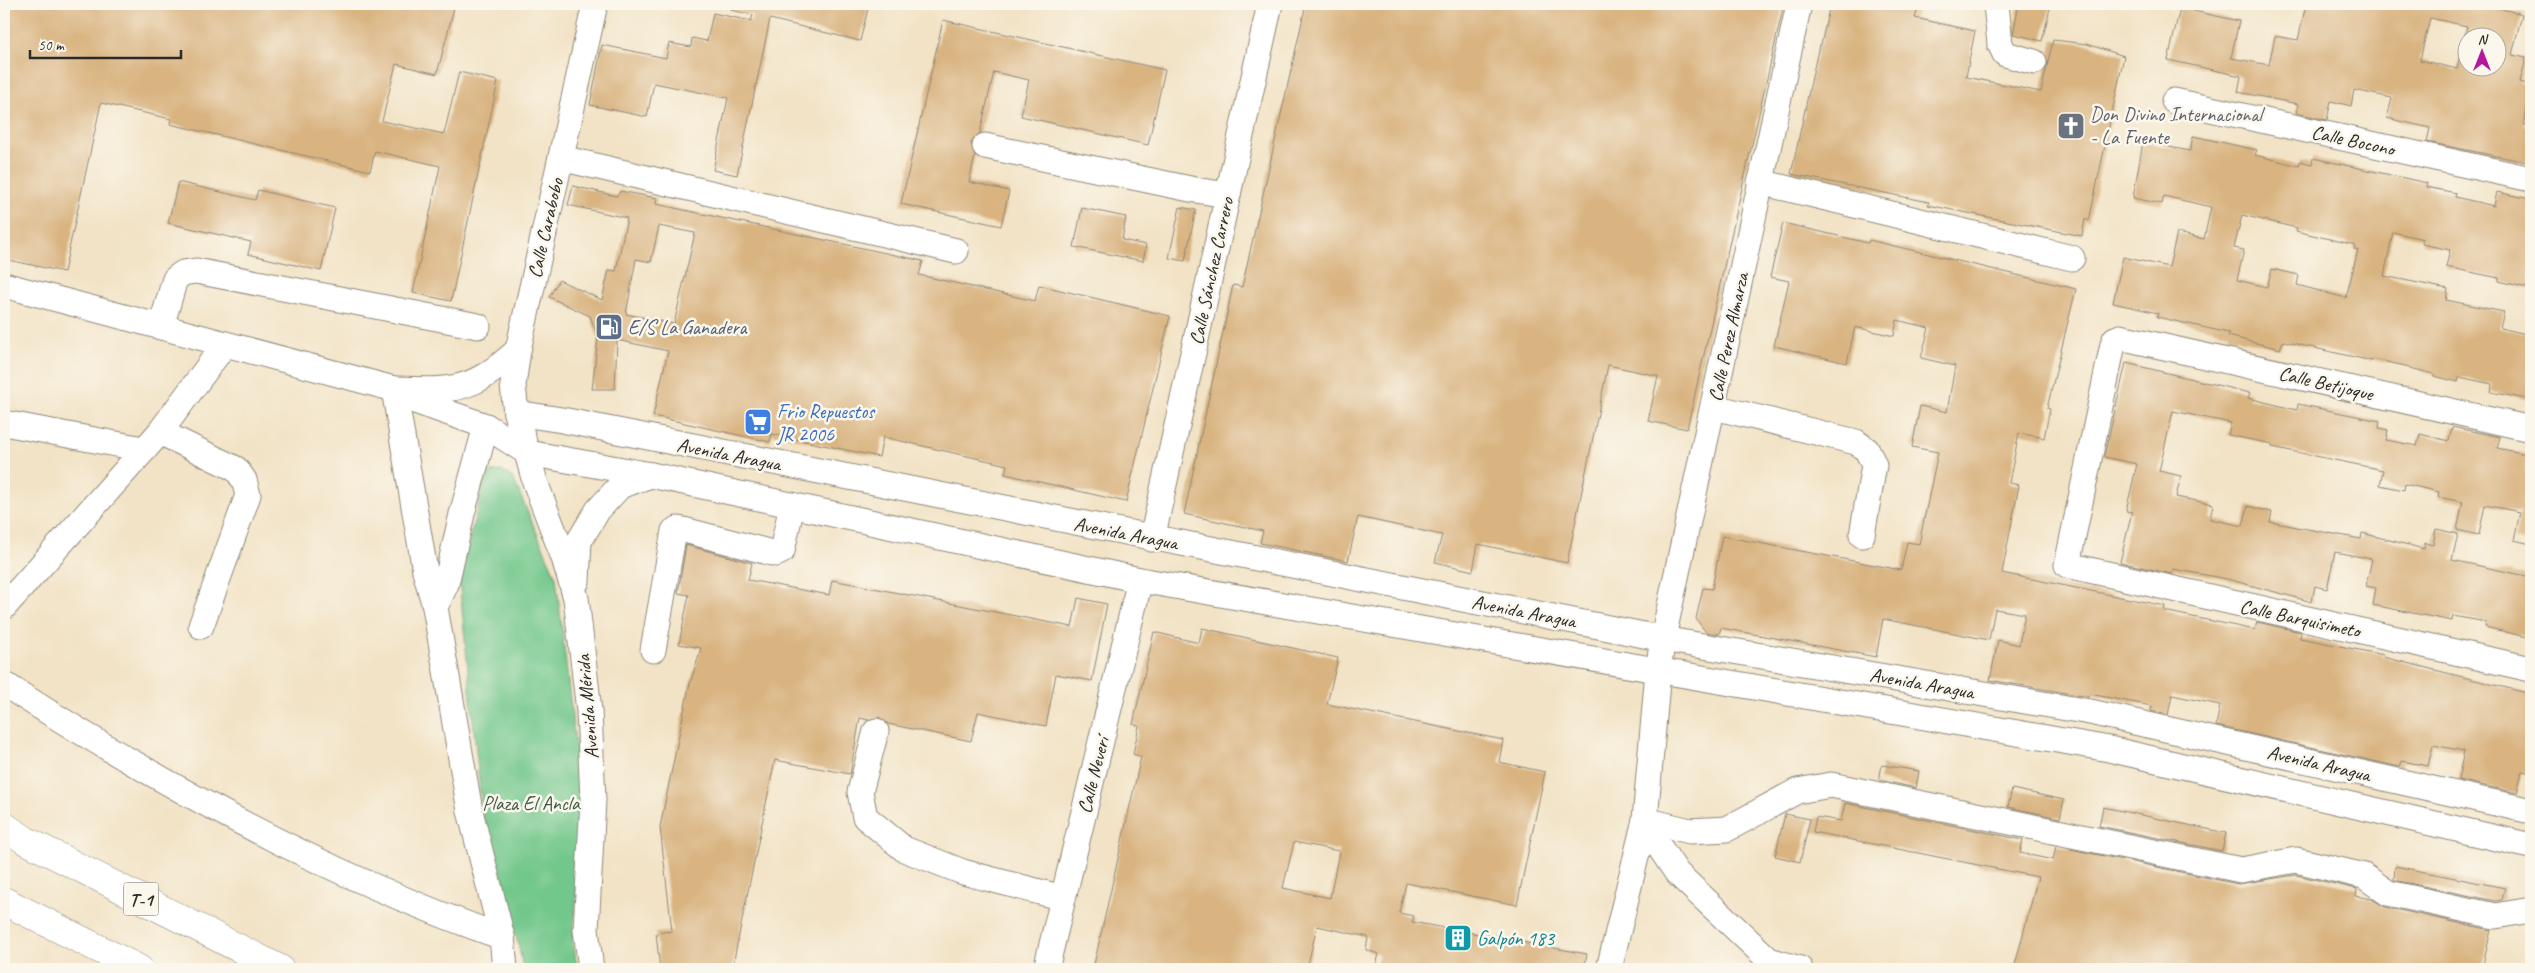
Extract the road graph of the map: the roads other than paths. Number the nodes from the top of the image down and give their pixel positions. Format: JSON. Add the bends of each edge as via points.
{"nodes":[{"id":1,"x":595,"y":4,"type":"edge"},
{"id":2,"x":1270,"y":4,"type":"edge"},
{"id":3,"x":1799,"y":4,"type":"edge"},
{"id":4,"x":1996,"y":4,"type":"edge"},
{"id":5,"x":2034,"y":62,"type":"dead end"},
{"id":6,"x":2174,"y":101,"type":"dead end"},
{"id":7,"x":985,"y":146,"type":"dead end"},
{"id":8,"x":560,"y":158,"type":"junction"},
{"id":9,"x":2531,"y":179,"type":"edge"},
{"id":10,"x":1760,"y":182,"type":"junction"},
{"id":11,"x":1228,"y":195,"type":"junction"},
{"id":12,"x":956,"y":251,"type":"dead end"},
{"id":13,"x":2072,"y":258,"type":"dead end"},
{"id":14,"x":4,"y":285,"type":"edge"},
{"id":15,"x":478,"y":326,"type":"dead end"},
{"id":16,"x":161,"y":327,"type":"junction"},
{"id":17,"x":225,"y":344,"type":"junction"},
{"id":18,"x":518,"y":350,"type":"junction"},
{"id":19,"x":394,"y":389,"type":"junction"},
{"id":20,"x":1714,"y":406,"type":"junction"},
{"id":21,"x":516,"y":413,"type":"junction"},
{"id":22,"x":4,"y":423,"type":"edge"},
{"id":23,"x":486,"y":426,"type":"junction"},
{"id":24,"x":2531,"y":429,"type":"edge"},
{"id":25,"x":151,"y":441,"type":"junction"},
{"id":26,"x":528,"y":453,"type":"junction"},
{"id":27,"x":651,"y":475,"type":"junction"},
{"id":28,"x":792,"y":505,"type":"junction"},
{"id":29,"x":1862,"y":535,"type":"dead end"},
{"id":30,"x":1152,"y":539,"type":"junction"},
{"id":31,"x":2069,"y":568,"type":"joint"},
{"id":32,"x":1140,"y":580,"type":"junction"},
{"id":33,"x":576,"y":598,"type":"junction"},
{"id":34,"x":4,"y":607,"type":"edge"},
{"id":35,"x":435,"y":607,"type":"junction"},
{"id":36,"x":201,"y":626,"type":"dead end"},
{"id":37,"x":1663,"y":638,"type":"junction"},
{"id":38,"x":653,"y":650,"type":"dead end"},
{"id":39,"x":2531,"y":669,"type":"edge"},
{"id":40,"x":1658,"y":670,"type":"junction"},
{"id":41,"x":4,"y":684,"type":"edge"},
{"id":42,"x":876,"y":731,"type":"dead end"},
{"id":43,"x":2531,"y":811,"type":"edge"},
{"id":44,"x":1645,"y":820,"type":"junction"},
{"id":45,"x":4,"y":826,"type":"edge"},
{"id":46,"x":2531,"y":846,"type":"edge"},
{"id":47,"x":1063,"y":898,"type":"junction"},
{"id":48,"x":4,"y":901,"type":"edge"},
{"id":49,"x":2531,"y":910,"type":"edge"},
{"id":50,"x":502,"y":937,"type":"junction"},
{"id":51,"x":139,"y":969,"type":"edge"},
{"id":52,"x":280,"y":969,"type":"edge"},
{"id":53,"x":506,"y":969,"type":"edge"},
{"id":54,"x":591,"y":969,"type":"edge"},
{"id":55,"x":1046,"y":969,"type":"edge"},
{"id":56,"x":1609,"y":969,"type":"edge"},
{"id":57,"x":1800,"y":969,"type":"edge"}],
"edges":[{"from":1,"to":8,"type":"street","name":"Calle Carabobo"},
{"from":2,"to":11,"type":"street","name":"Calle Sánchez Carrero"},
{"from":3,"to":10,"type":"street","name":"Calle Perez Almarza"},
{"from":4,"to":5,"type":"street","via":[[2000,44],[2005,54]]},
{"from":6,"to":9,"type":"street","name":"Calle Bocono"},
{"from":7,"to":11,"type":"street"},
{"from":8,"to":12,"type":"street"},
{"from":8,"to":18,"type":"street","name":"Calle Carabobo"},
{"from":10,"to":13,"type":"street"},
{"from":10,"to":20,"type":"street","name":"Calle Perez Almarza"},
{"from":11,"to":30,"type":"street","name":"Calle Sánchez Carrero"},
{"from":14,"to":16,"type":"street"},
{"from":15,"to":16,"type":"street","via":[[196,271],[183,273],[175,279]]},
{"from":16,"to":17,"type":"street"},
{"from":17,"to":19,"type":"street"},
{"from":17,"to":25,"type":"street"},
{"from":18,"to":19,"type":"street","via":[[492,373],[466,386],[442,390]]},
{"from":18,"to":21,"type":"street","name":"Calle Carabobo","via":[[513,385]]},
{"from":19,"to":23,"type":"street","via":[[412,400]]},
{"from":19,"to":35,"type":"street","via":[[425,571]]},
{"from":20,"to":29,"type":"street","via":[[1856,442],[1866,450],[1874,465]]},
{"from":20,"to":37,"type":"street","name":"Calle Perez Almarza"},
{"from":21,"to":23,"type":"street"},
{"from":21,"to":26,"type":"street","name":"Calle Carabobo"},
{"from":21,"to":30,"type":"street","name":"Avenida Aragua"},
{"from":22,"to":25,"type":"street"},
{"from":23,"to":26,"type":"street"},
{"from":23,"to":35,"type":"street","via":[[446,584]]},
{"from":24,"to":31,"type":"street","name":"Calle Betijoque","via":[[2120,337],[2112,344],[2067,565]]},
{"from":25,"to":34,"type":"street"},
{"from":25,"to":36,"type":"street","via":[[236,469],[244,480],[248,495]]},
{"from":26,"to":27,"type":"street","name":"Avenida Aragua"},
{"from":26,"to":33,"type":"street","name":"Avenida Mérida"},
{"from":27,"to":28,"type":"street","name":"Avenida Aragua"},
{"from":27,"to":33,"type":"street","via":[[620,486],[598,510],[579,541]]},
{"from":28,"to":32,"type":"street","name":"Avenida Aragua"},
{"from":28,"to":38,"type":"street","via":[[782,551],[776,554],[684,530],[674,531]]},
{"from":30,"to":37,"type":"street","name":"Avenida Aragua"},
{"from":31,"to":39,"type":"street","name":"Calle Barquisimeto"},
{"from":32,"to":40,"type":"street","name":"Avenida Aragua"},
{"from":32,"to":47,"type":"street","name":"Calle Neverí"},
{"from":33,"to":54,"type":"street","name":"Avenida Mérida","via":[[589,711],[593,800],[586,930]]},
{"from":35,"to":50,"type":"street","via":[[470,811]]},
{"from":37,"to":40,"type":"street","name":"Calle Perez Almarza"},
{"from":37,"to":43,"type":"street","name":"Avenida Aragua","via":[[2090,712]]},
{"from":40,"to":44,"type":"street","name":"Calle Perez Almarza"},
{"from":40,"to":46,"type":"street","name":"Avenida Aragua","via":[[2109,749]]},
{"from":41,"to":50,"type":"street","via":[[190,795],[292,847],[445,917]]},
{"from":42,"to":47,"type":"street","via":[[860,792],[865,817],[904,850],[962,872]]},
{"from":44,"to":49,"type":"street","via":[[1690,832],[1727,829],[1797,791],[1832,785],[2241,870],[2296,860],[2364,876],[2388,892],[2495,916]]},
{"from":44,"to":56,"type":"street","name":"Calle Perez Almarza"},
{"from":44,"to":57,"type":"street","via":[[1677,873],[1769,960]]},
{"from":45,"to":52,"type":"highway","number":"T-1","via":[[24,840]]},
{"from":47,"to":55,"type":"street","name":"Calle Neverí"},
{"from":48,"to":51,"type":"highway"},
{"from":50,"to":53,"type":"street"}]}
